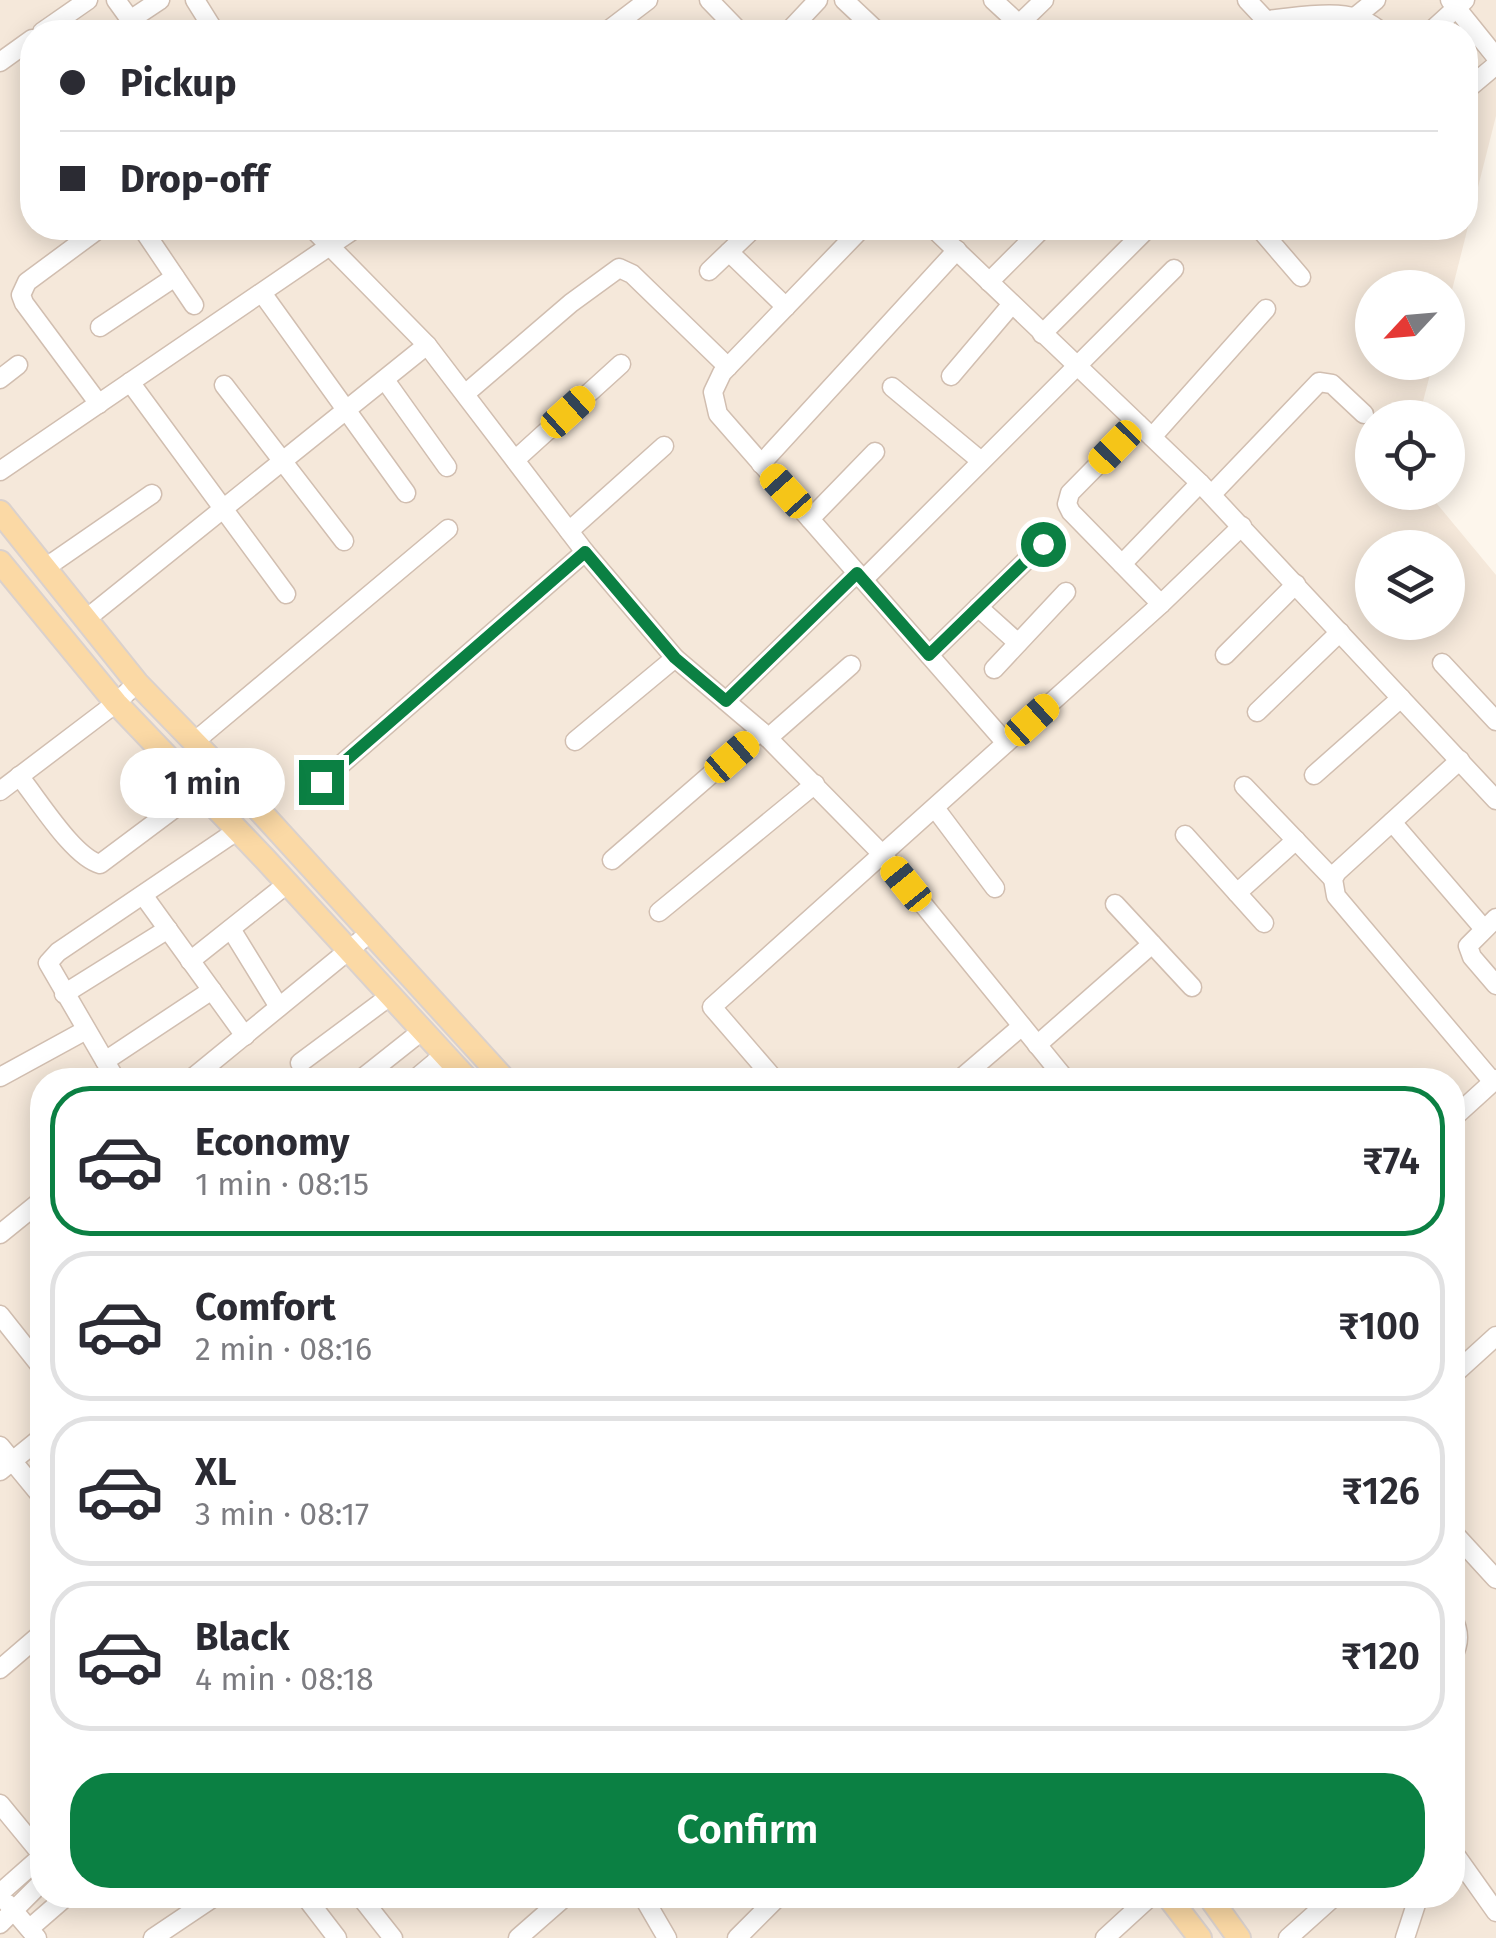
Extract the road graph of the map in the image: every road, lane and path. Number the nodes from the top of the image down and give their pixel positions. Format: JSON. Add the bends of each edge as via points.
{"nodes":[{"id":1,"x":88,"y":0,"type":"edge"},
{"id":2,"x":160,"y":0,"type":"edge"},
{"id":3,"x":648,"y":0,"type":"edge"},
{"id":4,"x":709,"y":0,"type":"edge"},
{"id":5,"x":818,"y":0,"type":"edge"},
{"id":6,"x":844,"y":0,"type":"edge"},
{"id":7,"x":993,"y":0,"type":"edge"},
{"id":8,"x":1044,"y":0,"type":"edge"},
{"id":9,"x":1247,"y":0,"type":"edge"},
{"id":10,"x":1376,"y":0,"type":"edge"},
{"id":11,"x":1354,"y":17,"type":"junction"},
{"id":12,"x":59,"y":20,"type":"edge"},
{"id":13,"x":140,"y":20,"type":"edge"},
{"id":14,"x":622,"y":20,"type":"edge"},
{"id":15,"x":728,"y":20,"type":"edge"},
{"id":16,"x":799,"y":20,"type":"edge"},
{"id":17,"x":865,"y":20,"type":"edge"},
{"id":18,"x":1009,"y":20,"type":"edge"},
{"id":19,"x":1023,"y":20,"type":"edge"},
{"id":20,"x":1266,"y":20,"type":"edge"},
{"id":21,"x":1307,"y":20,"type":"edge"},
{"id":22,"x":1360,"y":20,"type":"edge"},
{"id":23,"x":1478,"y":32,"type":"edge"},
{"id":24,"x":1496,"y":57,"type":"edge"},
{"id":25,"x":84,"y":240,"type":"edge"},
{"id":26,"x":150,"y":240,"type":"edge"},
{"id":27,"x":324,"y":240,"type":"edge"},
{"id":28,"x":340,"y":240,"type":"edge"},
{"id":29,"x":742,"y":240,"type":"edge"},
{"id":30,"x":850,"y":240,"type":"edge"},
{"id":31,"x":947,"y":240,"type":"edge"},
{"id":32,"x":1031,"y":240,"type":"edge"},
{"id":33,"x":1136,"y":240,"type":"edge"},
{"id":34,"x":1269,"y":240,"type":"edge"},
{"id":35,"x":331,"y":247,"type":"junction"},
{"id":36,"x":956,"y":250,"type":"junction"},
{"id":37,"x":729,"y":252,"type":"junction"},
{"id":38,"x":1174,"y":270,"type":"dead end"},
{"id":39,"x":709,"y":271,"type":"dead end"},
{"id":40,"x":175,"y":277,"type":"junction"},
{"id":41,"x":1301,"y":277,"type":"dead end"},
{"id":42,"x":989,"y":282,"type":"junction"},
{"id":43,"x":262,"y":293,"type":"junction"},
{"id":44,"x":1012,"y":304,"type":"junction"},
{"id":45,"x":194,"y":305,"type":"dead end"},
{"id":46,"x":786,"y":307,"type":"junction"},
{"id":47,"x":1266,"y":309,"type":"dead end"},
{"id":48,"x":100,"y":327,"type":"dead end"},
{"id":49,"x":1042,"y":334,"type":"junction"},
{"id":50,"x":428,"y":345,"type":"junction"},
{"id":51,"x":622,"y":364,"type":"dead end"},
{"id":52,"x":18,"y":365,"type":"dead end"},
{"id":53,"x":1076,"y":366,"type":"junction"},
{"id":54,"x":728,"y":367,"type":"junction"},
{"id":55,"x":951,"y":376,"type":"dead end"},
{"id":56,"x":0,"y":379,"type":"edge"},
{"id":57,"x":384,"y":380,"type":"junction"},
{"id":58,"x":130,"y":382,"type":"junction"},
{"id":59,"x":224,"y":384,"type":"dead end"},
{"id":60,"x":892,"y":388,"type":"dead end"},
{"id":61,"x":465,"y":394,"type":"junction"},
{"id":62,"x":99,"y":404,"type":"junction"},
{"id":63,"x":1355,"y":406,"type":"edge"},
{"id":64,"x":348,"y":409,"type":"junction"},
{"id":65,"x":1145,"y":430,"type":"junction"},
{"id":66,"x":664,"y":446,"type":"dead end"},
{"id":67,"x":876,"y":452,"type":"dead end"},
{"id":68,"x":284,"y":460,"type":"junction"},
{"id":69,"x":515,"y":460,"type":"junction"},
{"id":70,"x":981,"y":461,"type":"junction"},
{"id":71,"x":761,"y":464,"type":"junction"},
{"id":72,"x":447,"y":467,"type":"dead end"},
{"id":73,"x":0,"y":471,"type":"edge"},
{"id":74,"x":1206,"y":488,"type":"junction"},
{"id":75,"x":406,"y":493,"type":"dead end"},
{"id":76,"x":152,"y":494,"type":"dead end"},
{"id":77,"x":222,"y":511,"type":"junction"},
{"id":78,"x":0,"y":512,"type":"edge"},
{"id":79,"x":810,"y":519,"type":"junction"},
{"id":80,"x":1242,"y":526,"type":"junction"},
{"id":81,"x":448,"y":529,"type":"dead end"},
{"id":82,"x":568,"y":531,"type":"junction"},
{"id":83,"x":344,"y":541,"type":"dead end"},
{"id":84,"x":1043,"y":544,"type":"dead end"},
{"id":85,"x":585,"y":552,"type":"junction"},
{"id":86,"x":0,"y":562,"type":"edge"},
{"id":87,"x":1122,"y":564,"type":"junction"},
{"id":88,"x":44,"y":568,"type":"junction"},
{"id":89,"x":860,"y":576,"type":"junction"},
{"id":90,"x":1296,"y":584,"type":"junction"},
{"id":91,"x":1066,"y":592,"type":"dead end"},
{"id":92,"x":286,"y":594,"type":"dead end"},
{"id":93,"x":1161,"y":604,"type":"junction"},
{"id":94,"x":978,"y":607,"type":"junction"},
{"id":95,"x":86,"y":620,"type":"junction"},
{"id":96,"x":1340,"y":632,"type":"junction"},
{"id":97,"x":1018,"y":643,"type":"junction"},
{"id":98,"x":929,"y":655,"type":"junction"},
{"id":99,"x":1225,"y":655,"type":"dead end"},
{"id":100,"x":675,"y":658,"type":"junction"},
{"id":101,"x":1442,"y":663,"type":"dead end"},
{"id":102,"x":851,"y":665,"type":"dead end"},
{"id":103,"x":994,"y":669,"type":"dead end"},
{"id":104,"x":137,"y":683,"type":"junction"},
{"id":105,"x":1401,"y":698,"type":"junction"},
{"id":106,"x":726,"y":701,"type":"junction"},
{"id":107,"x":116,"y":703,"type":"junction"},
{"id":108,"x":1257,"y":712,"type":"dead end"},
{"id":109,"x":1495,"y":718,"type":"edge"},
{"id":110,"x":765,"y":734,"type":"junction"},
{"id":111,"x":575,"y":741,"type":"dead end"},
{"id":112,"x":194,"y":742,"type":"junction"},
{"id":113,"x":1006,"y":743,"type":"junction"},
{"id":114,"x":1460,"y":760,"type":"junction"},
{"id":115,"x":1314,"y":775,"type":"dead end"},
{"id":116,"x":20,"y":776,"type":"junction"},
{"id":117,"x":321,"y":782,"type":"dead end"},
{"id":118,"x":815,"y":784,"type":"junction"},
{"id":119,"x":1244,"y":786,"type":"dead end"},
{"id":120,"x":199,"y":790,"type":"junction"},
{"id":121,"x":0,"y":791,"type":"edge"},
{"id":122,"x":1496,"y":800,"type":"edge"},
{"id":123,"x":935,"y":808,"type":"junction"},
{"id":124,"x":1392,"y":822,"type":"junction"},
{"id":125,"x":238,"y":830,"type":"junction"},
{"id":126,"x":1185,"y":835,"type":"dead end"},
{"id":127,"x":1296,"y":840,"type":"junction"},
{"id":128,"x":883,"y":855,"type":"junction"},
{"id":129,"x":612,"y":860,"type":"dead end"},
{"id":130,"x":1333,"y":879,"type":"junction"},
{"id":131,"x":287,"y":884,"type":"junction"},
{"id":132,"x":995,"y":888,"type":"dead end"},
{"id":133,"x":1237,"y":893,"type":"junction"},
{"id":134,"x":143,"y":894,"type":"junction"},
{"id":135,"x":1115,"y":904,"type":"dead end"},
{"id":136,"x":658,"y":912,"type":"dead end"},
{"id":137,"x":1264,"y":923,"type":"dead end"},
{"id":138,"x":1490,"y":924,"type":"edge"},
{"id":139,"x":231,"y":929,"type":"junction"},
{"id":140,"x":168,"y":930,"type":"junction"},
{"id":141,"x":371,"y":932,"type":"junction"},
{"id":142,"x":1152,"y":944,"type":"junction"},
{"id":143,"x":347,"y":951,"type":"junction"},
{"id":144,"x":190,"y":961,"type":"junction"},
{"id":145,"x":1496,"y":984,"type":"edge"},
{"id":146,"x":1192,"y":986,"type":"dead end"},
{"id":147,"x":212,"y":990,"type":"junction"},
{"id":148,"x":64,"y":994,"type":"junction"},
{"id":149,"x":390,"y":996,"type":"junction"},
{"id":150,"x":279,"y":1007,"type":"junction"},
{"id":151,"x":1022,"y":1026,"type":"junction"},
{"id":152,"x":86,"y":1030,"type":"junction"},
{"id":153,"x":423,"y":1030,"type":"junction"},
{"id":154,"x":245,"y":1036,"type":"junction"},
{"id":155,"x":1037,"y":1044,"type":"junction"},
{"id":156,"x":446,"y":1054,"type":"junction"},
{"id":157,"x":105,"y":1062,"type":"junction"},
{"id":158,"x":300,"y":1063,"type":"dead end"},
{"id":159,"x":109,"y":1068,"type":"edge"},
{"id":160,"x":205,"y":1068,"type":"edge"},
{"id":161,"x":375,"y":1068,"type":"edge"},
{"id":162,"x":429,"y":1068,"type":"edge"},
{"id":163,"x":458,"y":1068,"type":"edge"},
{"id":164,"x":495,"y":1068,"type":"edge"},
{"id":165,"x":765,"y":1068,"type":"edge"},
{"id":166,"x":973,"y":1068,"type":"edge"},
{"id":167,"x":1056,"y":1068,"type":"edge"},
{"id":168,"x":0,"y":1078,"type":"edge"},
{"id":169,"x":1495,"y":1081,"type":"edge"},
{"id":170,"x":1465,"y":1108,"type":"edge"},
{"id":171,"x":30,"y":1210,"type":"edge"},
{"id":172,"x":0,"y":1234,"type":"edge"},
{"id":173,"x":0,"y":1315,"type":"edge"},
{"id":174,"x":1496,"y":1336,"type":"edge"},
{"id":175,"x":30,"y":1353,"type":"edge"},
{"id":176,"x":1465,"y":1364,"type":"edge"},
{"id":177,"x":30,"y":1444,"type":"edge"},
{"id":178,"x":4,"y":1459,"type":"edge"},
{"id":179,"x":30,"y":1485,"type":"edge"},
{"id":180,"x":1465,"y":1544,"type":"edge"},
{"id":181,"x":1496,"y":1579,"type":"edge"},
{"id":182,"x":30,"y":1643,"type":"edge"},
{"id":183,"x":0,"y":1669,"type":"edge"},
{"id":184,"x":0,"y":1804,"type":"edge"},
{"id":185,"x":30,"y":1841,"type":"edge"},
{"id":186,"x":1465,"y":1863,"type":"edge"},
{"id":187,"x":30,"y":1870,"type":"edge"},
{"id":188,"x":1489,"y":1886,"type":"edge"},
{"id":189,"x":30,"y":1888,"type":"edge"},
{"id":190,"x":4,"y":1900,"type":"edge"},
{"id":191,"x":56,"y":1908,"type":"edge"},
{"id":192,"x":197,"y":1908,"type":"edge"},
{"id":193,"x":314,"y":1908,"type":"edge"},
{"id":194,"x":370,"y":1908,"type":"edge"},
{"id":195,"x":553,"y":1908,"type":"edge"},
{"id":196,"x":650,"y":1908,"type":"edge"},
{"id":197,"x":767,"y":1908,"type":"edge"},
{"id":198,"x":1138,"y":1908,"type":"edge"},
{"id":199,"x":1176,"y":1908,"type":"edge"},
{"id":200,"x":1217,"y":1908,"type":"edge"},
{"id":201,"x":1321,"y":1908,"type":"edge"},
{"id":202,"x":1415,"y":1908,"type":"edge"},
{"id":203,"x":1496,"y":1912,"type":"edge"},
{"id":204,"x":0,"y":1927,"type":"edge"},
{"id":205,"x":33,"y":1933,"type":"edge"},
{"id":206,"x":7,"y":1938,"type":"edge"},
{"id":207,"x":152,"y":1938,"type":"edge"},
{"id":208,"x":337,"y":1938,"type":"edge"},
{"id":209,"x":393,"y":1938,"type":"edge"},
{"id":210,"x":518,"y":1938,"type":"edge"},
{"id":211,"x":667,"y":1938,"type":"edge"},
{"id":212,"x":736,"y":1938,"type":"edge"},
{"id":213,"x":1105,"y":1938,"type":"edge"},
{"id":214,"x":1200,"y":1938,"type":"edge"},
{"id":215,"x":1239,"y":1938,"type":"edge"},
{"id":216,"x":1288,"y":1938,"type":"edge"},
{"id":217,"x":1405,"y":1938,"type":"edge"}],
"edges":[{"from":1,"to":12,"type":"street"},
{"from":2,"to":13,"type":"street"},
{"from":3,"to":14,"type":"street"},
{"from":4,"to":15,"type":"street"},
{"from":5,"to":16,"type":"street"},
{"from":6,"to":17,"type":"street"},
{"from":7,"to":18,"type":"street"},
{"from":8,"to":19,"type":"street"},
{"from":9,"to":20,"type":"street"},
{"from":10,"to":11,"type":"street"},
{"from":11,"to":21,"type":"street"},
{"from":11,"to":22,"type":"street"},
{"from":23,"to":24,"type":"street"},
{"from":25,"to":62,"type":"street","via":[[21,294]]},
{"from":26,"to":40,"type":"street"},
{"from":27,"to":35,"type":"street"},
{"from":28,"to":35,"type":"street"},
{"from":29,"to":37,"type":"street"},
{"from":30,"to":46,"type":"street"},
{"from":31,"to":36,"type":"street"},
{"from":32,"to":42,"type":"street"},
{"from":33,"to":49,"type":"street"},
{"from":34,"to":41,"type":"street"},
{"from":35,"to":43,"type":"street"},
{"from":35,"to":50,"type":"street"},
{"from":36,"to":42,"type":"street"},
{"from":36,"to":71,"type":"street"},
{"from":37,"to":39,"type":"street"},
{"from":37,"to":46,"type":"street"},
{"from":38,"to":53,"type":"street"},
{"from":40,"to":45,"type":"street"},
{"from":40,"to":48,"type":"street"},
{"from":42,"to":44,"type":"street"},
{"from":43,"to":58,"type":"street"},
{"from":43,"to":64,"type":"street"},
{"from":44,"to":49,"type":"street"},
{"from":44,"to":55,"type":"street"},
{"from":46,"to":54,"type":"street"},
{"from":47,"to":65,"type":"street"},
{"from":49,"to":53,"type":"street"},
{"from":50,"to":57,"type":"street"},
{"from":50,"to":61,"type":"street"},
{"from":51,"to":69,"type":"street"},
{"from":52,"to":56,"type":"street"},
{"from":53,"to":65,"type":"street"},
{"from":53,"to":70,"type":"street"},
{"from":54,"to":61,"type":"street","via":[[619,268]]},
{"from":54,"to":71,"type":"street","via":[[712,392],[718,414]]},
{"from":57,"to":64,"type":"street"},
{"from":57,"to":72,"type":"street"},
{"from":58,"to":62,"type":"street"},
{"from":58,"to":77,"type":"street"},
{"from":59,"to":68,"type":"street"},
{"from":60,"to":70,"type":"street"},
{"from":61,"to":69,"type":"street"},
{"from":62,"to":73,"type":"street"},
{"from":63,"to":74,"type":"street","via":[[1332,384],[1319,382]]},
{"from":64,"to":68,"type":"street"},
{"from":64,"to":75,"type":"street"},
{"from":65,"to":74,"type":"street"},
{"from":65,"to":87,"type":"street","via":[[1070,493],[1067,504]]},
{"from":66,"to":82,"type":"street"},
{"from":67,"to":79,"type":"street"},
{"from":68,"to":77,"type":"street"},
{"from":68,"to":83,"type":"street"},
{"from":69,"to":82,"type":"street"},
{"from":70,"to":89,"type":"street"},
{"from":71,"to":79,"type":"street"},
{"from":74,"to":80,"type":"street"},
{"from":74,"to":87,"type":"street"},
{"from":76,"to":88,"type":"street"},
{"from":77,"to":92,"type":"street"},
{"from":77,"to":95,"type":"street"},
{"from":78,"to":88,"type":"main road"},
{"from":79,"to":89,"type":"street"},
{"from":80,"to":90,"type":"street"},
{"from":80,"to":93,"type":"street"},
{"from":81,"to":112,"type":"street"},
{"from":82,"to":85,"type":"street"},
{"from":84,"to":94,"type":"street"},
{"from":85,"to":100,"type":"street"},
{"from":85,"to":117,"type":"street"},
{"from":86,"to":107,"type":"main road"},
{"from":87,"to":93,"type":"street"},
{"from":88,"to":95,"type":"main road"},
{"from":89,"to":98,"type":"street"},
{"from":89,"to":106,"type":"street"},
{"from":90,"to":96,"type":"street"},
{"from":90,"to":99,"type":"street"},
{"from":91,"to":97,"type":"street"},
{"from":93,"to":113,"type":"street"},
{"from":94,"to":97,"type":"street"},
{"from":94,"to":98,"type":"street"},
{"from":95,"to":104,"type":"main road"},
{"from":96,"to":105,"type":"street"},
{"from":96,"to":108,"type":"street"},
{"from":97,"to":103,"type":"street"},
{"from":98,"to":113,"type":"street"},
{"from":100,"to":106,"type":"street"},
{"from":100,"to":111,"type":"street"},
{"from":101,"to":109,"type":"street"},
{"from":102,"to":110,"type":"street"},
{"from":104,"to":107,"type":"street"},
{"from":104,"to":112,"type":"main road"},
{"from":105,"to":114,"type":"street"},
{"from":105,"to":115,"type":"street"},
{"from":106,"to":110,"type":"street"},
{"from":107,"to":116,"type":"street"},
{"from":107,"to":120,"type":"main road"},
{"from":110,"to":118,"type":"street"},
{"from":110,"to":129,"type":"street"},
{"from":112,"to":141,"type":"main road"},
{"from":113,"to":123,"type":"street"},
{"from":114,"to":122,"type":"street"},
{"from":114,"to":124,"type":"street"},
{"from":116,"to":120,"type":"street","via":[[78,851],[100,864]]},
{"from":116,"to":121,"type":"street"},
{"from":118,"to":128,"type":"street"},
{"from":118,"to":136,"type":"street"},
{"from":119,"to":127,"type":"street"},
{"from":120,"to":125,"type":"main road"},
{"from":123,"to":128,"type":"street"},
{"from":123,"to":132,"type":"street"},
{"from":124,"to":130,"type":"street"},
{"from":124,"to":138,"type":"street"},
{"from":125,"to":131,"type":"main road"},
{"from":125,"to":134,"type":"street"},
{"from":126,"to":133,"type":"street"},
{"from":127,"to":130,"type":"street"},
{"from":127,"to":133,"type":"street"},
{"from":128,"to":151,"type":"street"},
{"from":128,"to":165,"type":"street","via":[[712,1007]]},
{"from":130,"to":169,"type":"street","via":[[1336,896]]},
{"from":131,"to":139,"type":"street"},
{"from":131,"to":143,"type":"main road"},
{"from":133,"to":137,"type":"street"},
{"from":134,"to":140,"type":"street"},
{"from":134,"to":148,"type":"street","via":[[52,957],[48,963]]},
{"from":135,"to":142,"type":"street"},
{"from":138,"to":145,"type":"street","via":[[1470,941],[1470,952]]},
{"from":139,"to":144,"type":"street"},
{"from":139,"to":150,"type":"street"},
{"from":140,"to":144,"type":"street"},
{"from":140,"to":148,"type":"street"},
{"from":141,"to":143,"type":"street"},
{"from":141,"to":164,"type":"main road"},
{"from":142,"to":146,"type":"street"},
{"from":142,"to":155,"type":"street"},
{"from":143,"to":149,"type":"main road"},
{"from":143,"to":150,"type":"street"},
{"from":144,"to":147,"type":"street"},
{"from":147,"to":154,"type":"street"},
{"from":147,"to":157,"type":"street"},
{"from":148,"to":152,"type":"street"},
{"from":149,"to":153,"type":"main road"},
{"from":149,"to":158,"type":"street"},
{"from":150,"to":154,"type":"street"},
{"from":151,"to":155,"type":"street"},
{"from":151,"to":166,"type":"street"},
{"from":152,"to":157,"type":"street"},
{"from":152,"to":168,"type":"street"},
{"from":153,"to":156,"type":"main road"},
{"from":153,"to":161,"type":"street"},
{"from":154,"to":160,"type":"street"},
{"from":155,"to":167,"type":"street"},
{"from":156,"to":162,"type":"street"},
{"from":156,"to":163,"type":"main road"},
{"from":157,"to":159,"type":"street"},
{"from":169,"to":170,"type":"street"},
{"from":171,"to":172,"type":"street"},
{"from":173,"to":175,"type":"street"},
{"from":174,"to":176,"type":"street"},
{"from":177,"to":178,"type":"street"},
{"from":178,"to":179,"type":"street"},
{"from":180,"to":181,"type":"street"},
{"from":182,"to":183,"type":"street"},
{"from":184,"to":185,"type":"street"},
{"from":186,"to":188,"type":"street"},
{"from":187,"to":190,"type":"street"},
{"from":188,"to":203,"type":"street"},
{"from":189,"to":190,"type":"street"},
{"from":190,"to":204,"type":"street"},
{"from":190,"to":205,"type":"street"},
{"from":191,"to":205,"type":"street"},
{"from":192,"to":207,"type":"street"},
{"from":193,"to":208,"type":"street"},
{"from":194,"to":209,"type":"street"},
{"from":195,"to":210,"type":"street"},
{"from":196,"to":211,"type":"street"},
{"from":197,"to":212,"type":"street"},
{"from":198,"to":213,"type":"street"},
{"from":199,"to":214,"type":"main road"},
{"from":200,"to":215,"type":"main road"},
{"from":201,"to":216,"type":"street"},
{"from":202,"to":217,"type":"street"},
{"from":204,"to":206,"type":"street"}]}
